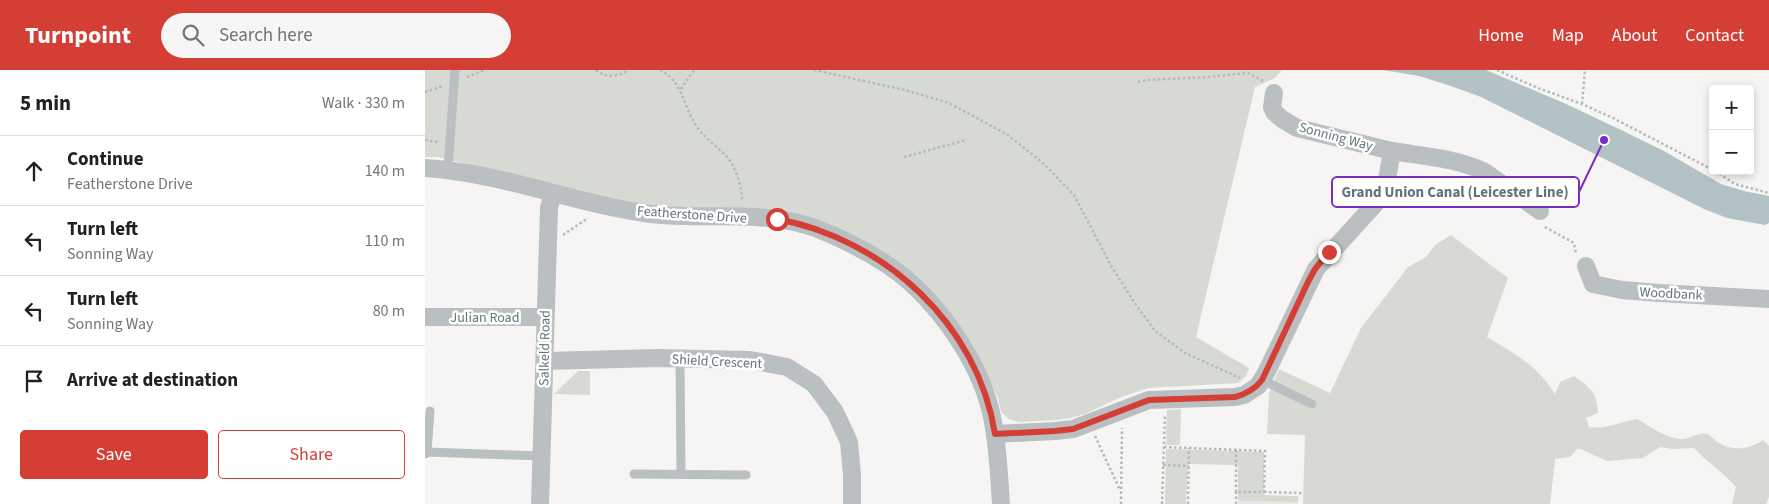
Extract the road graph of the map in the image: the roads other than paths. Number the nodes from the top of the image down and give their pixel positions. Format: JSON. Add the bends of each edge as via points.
{"nodes":[{"id":1,"x":455,"y":70,"type":"edge"},
{"id":2,"x":1274,"y":92,"type":"road end"},
{"id":3,"x":1392,"y":151,"type":"junction"},
{"id":4,"x":425,"y":168,"type":"edge"},
{"id":5,"x":448,"y":170,"type":"junction"},
{"id":6,"x":553,"y":193,"type":"junction"},
{"id":7,"x":1541,"y":211,"type":"road end"},
{"id":8,"x":1586,"y":266,"type":"road end"},
{"id":9,"x":1769,"y":299,"type":"edge"},
{"id":10,"x":425,"y":317,"type":"edge"},
{"id":11,"x":545,"y":317,"type":"junction"},
{"id":12,"x":680,"y":359,"type":"junction"},
{"id":13,"x":545,"y":360,"type":"junction"},
{"id":14,"x":1260,"y":383,"type":"junction"},
{"id":15,"x":1312,"y":404,"type":"dead end"},
{"id":16,"x":429,"y":411,"type":"dead end"},
{"id":17,"x":995,"y":434,"type":"junction"},
{"id":18,"x":426,"y":453,"type":"edge"},
{"id":19,"x":541,"y":456,"type":"junction"},
{"id":20,"x":633,"y":474,"type":"dead end"},
{"id":21,"x":681,"y":474,"type":"junction"},
{"id":22,"x":746,"y":475,"type":"dead end"},
{"id":23,"x":540,"y":504,"type":"edge"},
{"id":24,"x":852,"y":504,"type":"edge"},
{"id":25,"x":1001,"y":504,"type":"edge"}],
"edges":[{"from":1,"to":5,"type":"lane"},
{"from":2,"to":3,"type":"street","name":"Sonning Way","via":[[1274,112],[1297,128]]},
{"from":3,"to":7,"type":"street","name":"Sonning Way","via":[[1475,167]]},
{"from":3,"to":14,"type":"street","name":"Sonning Way","via":[[1385,191],[1315,269]]},
{"from":4,"to":5,"type":"street","name":"Featherstone Drive"},
{"from":5,"to":6,"type":"street","name":"Featherstone Drive"},
{"from":6,"to":11,"type":"street","name":"Salkeld Road","via":[[549,208]]},
{"from":6,"to":17,"type":"street","name":"Featherstone Drive","via":[[651,214],[777,219],[803,224],[867,251],[911,283],[962,345],[988,401]]},
{"from":8,"to":9,"type":"street","name":"Woodbank","via":[[1593,284],[1623,290]]},
{"from":10,"to":11,"type":"street","name":"Julian Road"},
{"from":11,"to":13,"type":"street","name":"Salkeld Road"},
{"from":12,"to":13,"type":"street","name":"Shield Crescent"},
{"from":12,"to":21,"type":"lane"},
{"from":12,"to":24,"type":"street","name":"Shield Crescent","via":[[750,360],[787,367],[814,384],[835,412],[849,442]]},
{"from":13,"to":19,"type":"street","name":"Salkeld Road"},
{"from":14,"to":15,"type":"lane"},
{"from":14,"to":17,"type":"street","via":[[1244,395],[1235,397],[1149,400],[1073,429]]},
{"from":16,"to":18,"type":"lane"},
{"from":17,"to":25,"type":"street","name":"Featherstone Drive"},
{"from":18,"to":19,"type":"lane"},
{"from":19,"to":23,"type":"street","name":"Salkeld Road"},
{"from":20,"to":21,"type":"lane"},
{"from":21,"to":22,"type":"lane"}]}
